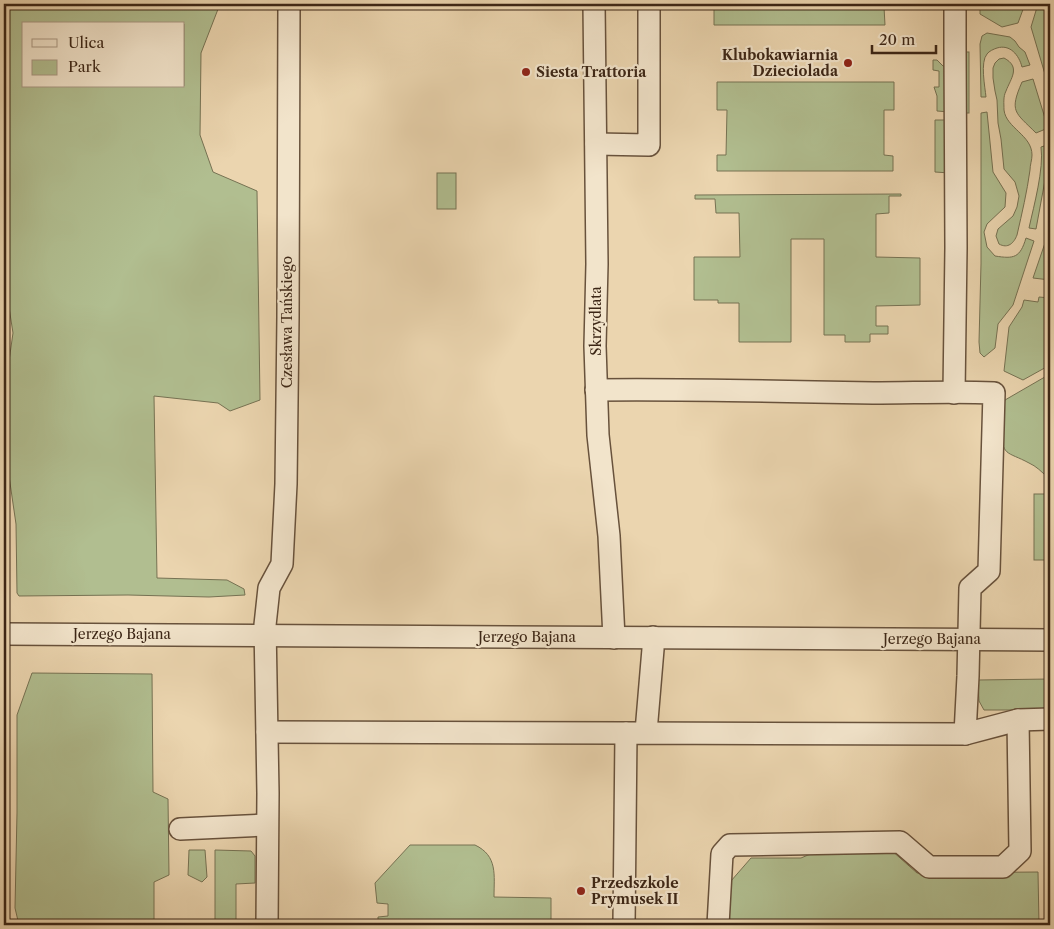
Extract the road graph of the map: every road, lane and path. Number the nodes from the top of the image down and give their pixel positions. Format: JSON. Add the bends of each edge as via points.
{"nodes":[{"id":1,"x":288,"y":4,"type":"edge"},
{"id":2,"x":594,"y":4,"type":"edge"},
{"id":3,"x":649,"y":4,"type":"edge"},
{"id":4,"x":955,"y":4,"type":"edge"},
{"id":5,"x":596,"y":144,"type":"junction"},
{"id":6,"x":596,"y":390,"type":"junction"},
{"id":7,"x":954,"y":393,"type":"junction"},
{"id":8,"x":4,"y":634,"type":"edge"},
{"id":9,"x":265,"y":636,"type":"junction"},
{"id":10,"x":653,"y":637,"type":"junction"},
{"id":11,"x":614,"y":638,"type":"junction"},
{"id":12,"x":969,"y":640,"type":"junction"},
{"id":13,"x":1050,"y":640,"type":"edge"},
{"id":14,"x":1050,"y":719,"type":"edge"},
{"id":15,"x":1018,"y":720,"type":"junction"},
{"id":16,"x":267,"y":732,"type":"junction"},
{"id":17,"x":636,"y":733,"type":"junction"},
{"id":18,"x":965,"y":734,"type":"junction"},
{"id":19,"x":267,"y":825,"type":"junction"},
{"id":20,"x":180,"y":829,"type":"dead end"},
{"id":21,"x":266,"y":925,"type":"edge"},
{"id":22,"x":624,"y":925,"type":"edge"},
{"id":23,"x":718,"y":925,"type":"edge"}],
"edges":[{"from":1,"to":9,"type":"street","name":"Czesława Tańskiego","via":[[286,484],[282,564],[268,588]]},
{"from":2,"to":5,"type":"street","name":"Skrzydlata"},
{"from":3,"to":5,"type":"street","via":[[649,145]]},
{"from":4,"to":7,"type":"street"},
{"from":5,"to":6,"type":"street","name":"Skrzydlata"},
{"from":6,"to":7,"type":"street"},
{"from":6,"to":11,"type":"street","name":"Skrzydlata"},
{"from":7,"to":12,"type":"street","via":[[994,393],[989,571],[970,588]]},
{"from":8,"to":9,"type":"street","name":"Jerzego Bajana"},
{"from":9,"to":11,"type":"street","name":"Jerzego Bajana"},
{"from":9,"to":16,"type":"street","name":"Czesława Tańskiego"},
{"from":10,"to":11,"type":"street","name":"Jerzego Bajana"},
{"from":10,"to":12,"type":"street","name":"Jerzego Bajana"},
{"from":10,"to":17,"type":"street"},
{"from":12,"to":13,"type":"street","name":"Jerzego Bajana"},
{"from":12,"to":18,"type":"street"},
{"from":14,"to":15,"type":"street"},
{"from":15,"to":18,"type":"street"},
{"from":15,"to":23,"type":"street","via":[[1020,851],[1003,866],[928,867],[900,842],[730,844],[722,854]]},
{"from":16,"to":17,"type":"street"},
{"from":16,"to":19,"type":"street","name":"Czesława Tańskiego"},
{"from":17,"to":18,"type":"street"},
{"from":17,"to":22,"type":"street"},
{"from":19,"to":20,"type":"street"},
{"from":19,"to":21,"type":"street","name":"Czesława Tańskiego"}]}
